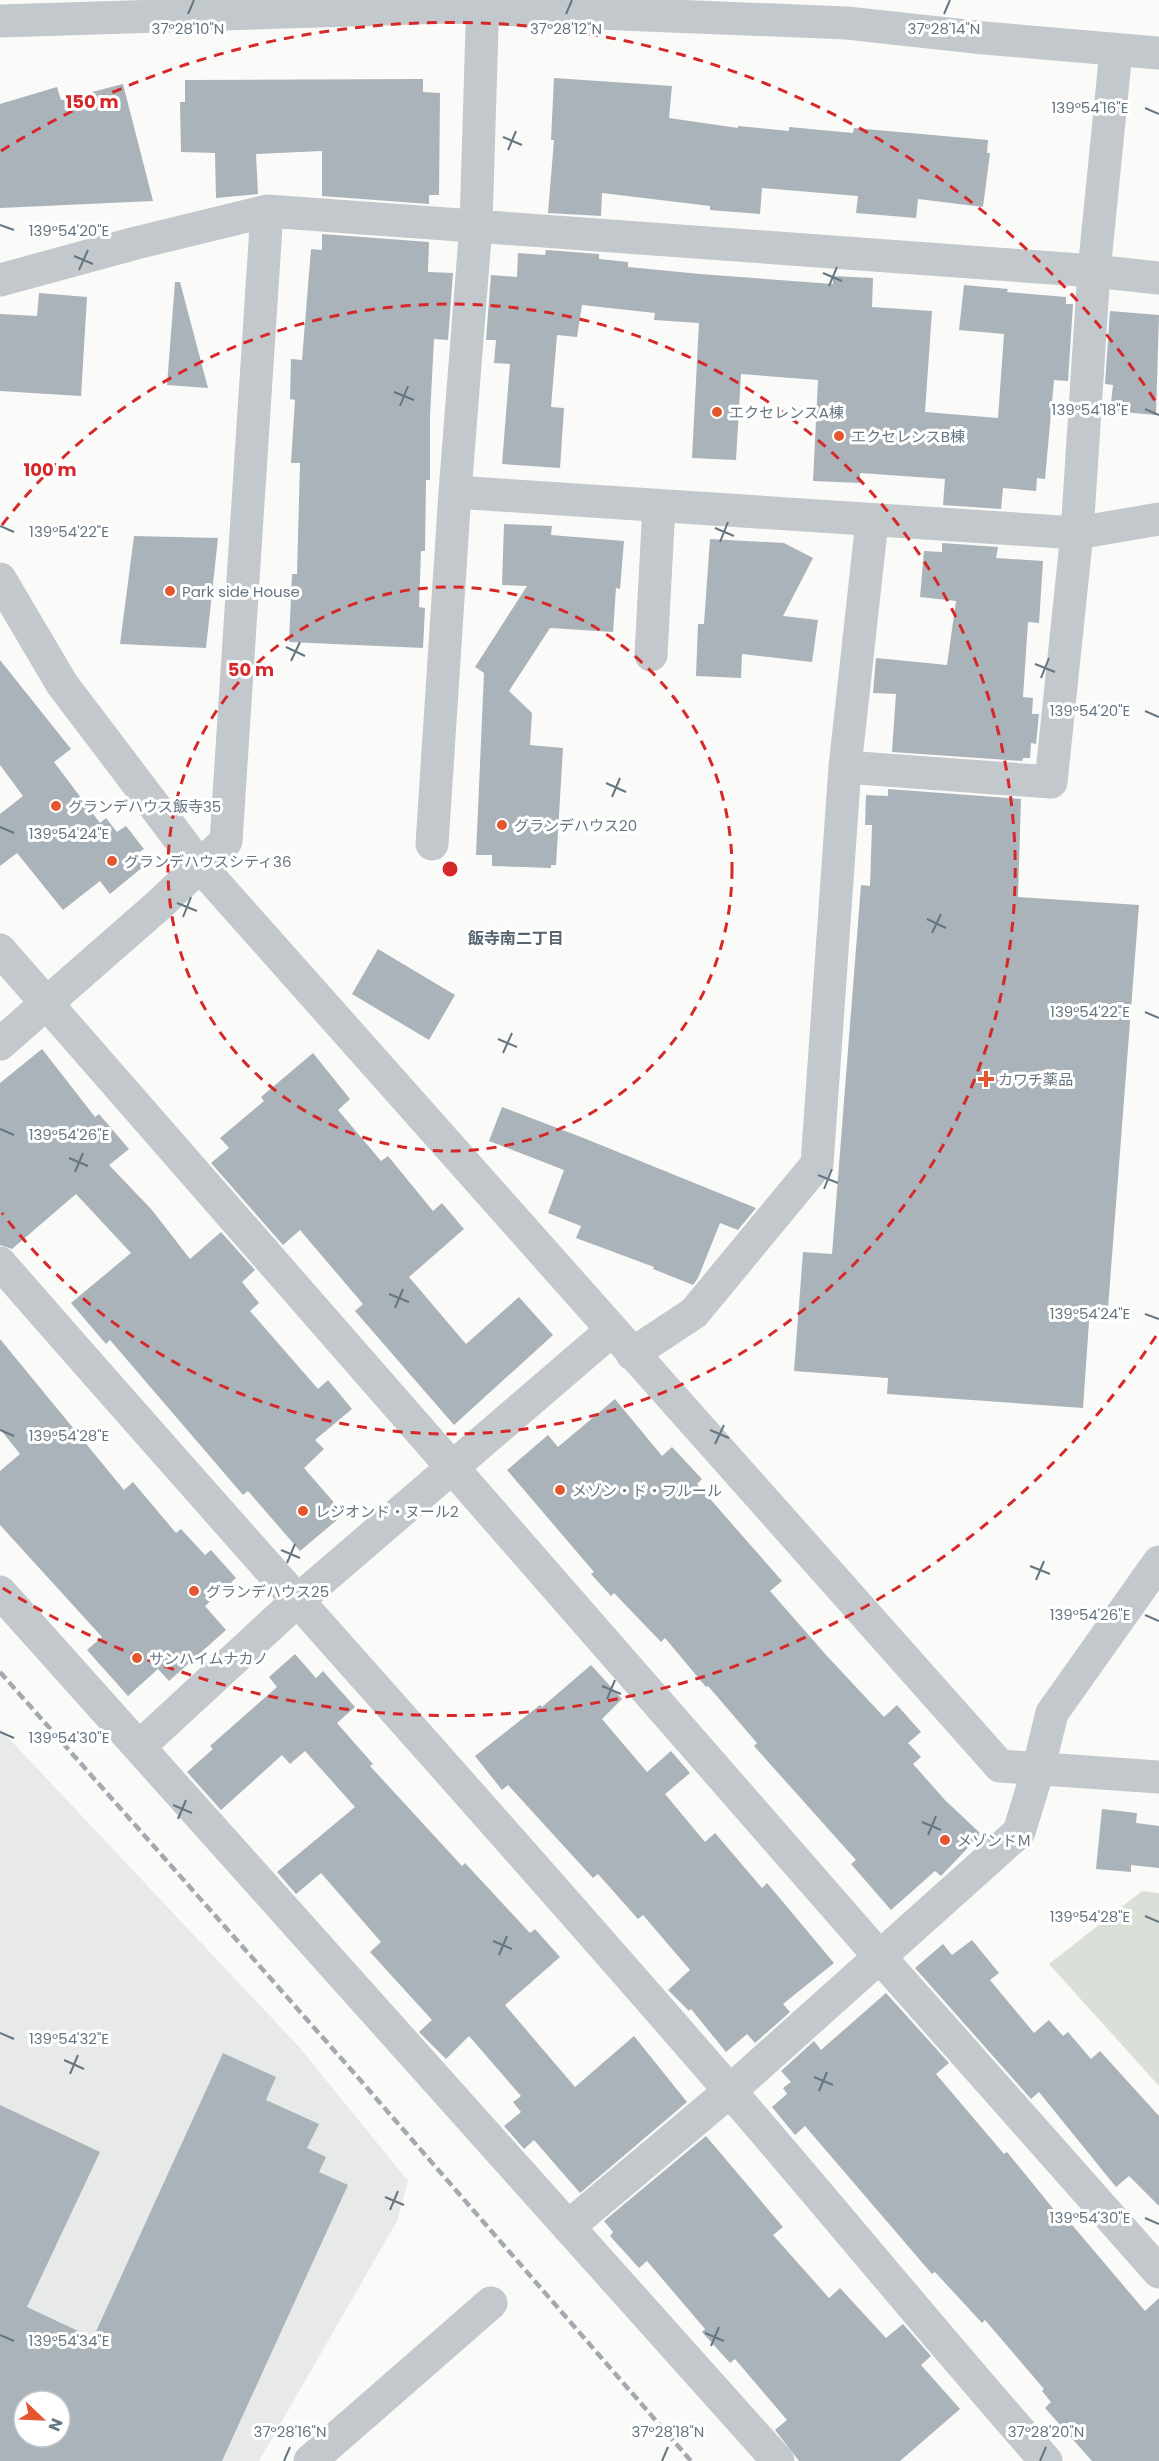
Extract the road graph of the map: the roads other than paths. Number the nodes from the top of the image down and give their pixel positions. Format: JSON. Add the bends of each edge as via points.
{"nodes":[{"id":1,"x":0,"y":21,"type":"edge"},
{"id":2,"x":482,"y":27,"type":"dead end"},
{"id":3,"x":1116,"y":51,"type":"junction"},
{"id":4,"x":1159,"y":52,"type":"edge"},
{"id":5,"x":267,"y":211,"type":"junction"},
{"id":6,"x":476,"y":225,"type":"junction"},
{"id":7,"x":1094,"y":271,"type":"junction"},
{"id":8,"x":1159,"y":278,"type":"edge"},
{"id":9,"x":0,"y":280,"type":"edge"},
{"id":10,"x":455,"y":492,"type":"junction"},
{"id":11,"x":659,"y":506,"type":"junction"},
{"id":12,"x":1159,"y":519,"type":"edge"},
{"id":13,"x":872,"y":521,"type":"junction"},
{"id":14,"x":1077,"y":533,"type":"junction"},
{"id":15,"x":0,"y":579,"type":"edge"},
{"id":16,"x":651,"y":655,"type":"dead end"},
{"id":17,"x":845,"y":767,"type":"junction"},
{"id":18,"x":432,"y":844,"type":"dead end"},
{"id":19,"x":200,"y":866,"type":"junction"},
{"id":20,"x":0,"y":950,"type":"edge"},
{"id":21,"x":45,"y":1005,"type":"junction"},
{"id":22,"x":0,"y":1044,"type":"edge"},
{"id":23,"x":0,"y":1263,"type":"edge"},
{"id":24,"x":621,"y":1342,"type":"junction"},
{"id":25,"x":452,"y":1468,"type":"junction"},
{"id":26,"x":1156,"y":1570,"type":"edge"},
{"id":27,"x":0,"y":1592,"type":"edge"},
{"id":28,"x":297,"y":1601,"type":"junction"},
{"id":29,"x":139,"y":1747,"type":"junction"},
{"id":30,"x":1038,"y":1770,"type":"junction"},
{"id":31,"x":1159,"y":1777,"type":"edge"},
{"id":32,"x":879,"y":1956,"type":"junction"},
{"id":33,"x":730,"y":2091,"type":"junction"},
{"id":34,"x":568,"y":2227,"type":"junction"},
{"id":35,"x":1159,"y":2272,"type":"edge"},
{"id":36,"x":491,"y":2304,"type":"dead end"},
{"id":37,"x":310,"y":2461,"type":"edge"},
{"id":38,"x":778,"y":2461,"type":"edge"},
{"id":39,"x":1046,"y":2461,"type":"edge"}],
"edges":[{"from":1,"to":3,"type":"street","via":[[447,7],[847,23]]},
{"from":2,"to":6,"type":"street"},
{"from":3,"to":4,"type":"street"},
{"from":3,"to":7,"type":"street"},
{"from":5,"to":6,"type":"street"},
{"from":5,"to":9,"type":"street"},
{"from":5,"to":19,"type":"street","via":[[226,841]]},
{"from":6,"to":7,"type":"street"},
{"from":6,"to":10,"type":"street"},
{"from":7,"to":8,"type":"street"},
{"from":7,"to":14,"type":"street"},
{"from":10,"to":11,"type":"street"},
{"from":10,"to":18,"type":"street"},
{"from":11,"to":13,"type":"street"},
{"from":11,"to":16,"type":"street"},
{"from":12,"to":14,"type":"street"},
{"from":13,"to":14,"type":"street"},
{"from":13,"to":17,"type":"street"},
{"from":14,"to":17,"type":"street","via":[[1051,782]]},
{"from":15,"to":19,"type":"street","via":[[62,684]]},
{"from":17,"to":24,"type":"street","via":[[817,1164],[694,1313]]},
{"from":19,"to":21,"type":"street"},
{"from":19,"to":24,"type":"street"},
{"from":20,"to":21,"type":"street"},
{"from":21,"to":22,"type":"street"},
{"from":21,"to":25,"type":"street"},
{"from":23,"to":28,"type":"street"},
{"from":24,"to":25,"type":"street"},
{"from":24,"to":30,"type":"street","via":[[1000,1766]]},
{"from":25,"to":28,"type":"street"},
{"from":25,"to":32,"type":"street"},
{"from":26,"to":30,"type":"street","via":[[1052,1713]]},
{"from":27,"to":29,"type":"street"},
{"from":28,"to":29,"type":"street"},
{"from":28,"to":33,"type":"street"},
{"from":29,"to":34,"type":"street"},
{"from":30,"to":31,"type":"street"},
{"from":30,"to":32,"type":"street","via":[[1019,1832]]},
{"from":32,"to":33,"type":"street"},
{"from":32,"to":35,"type":"street"},
{"from":33,"to":34,"type":"street"},
{"from":33,"to":39,"type":"street"},
{"from":34,"to":38,"type":"street"},
{"from":36,"to":37,"type":"street"}]}
